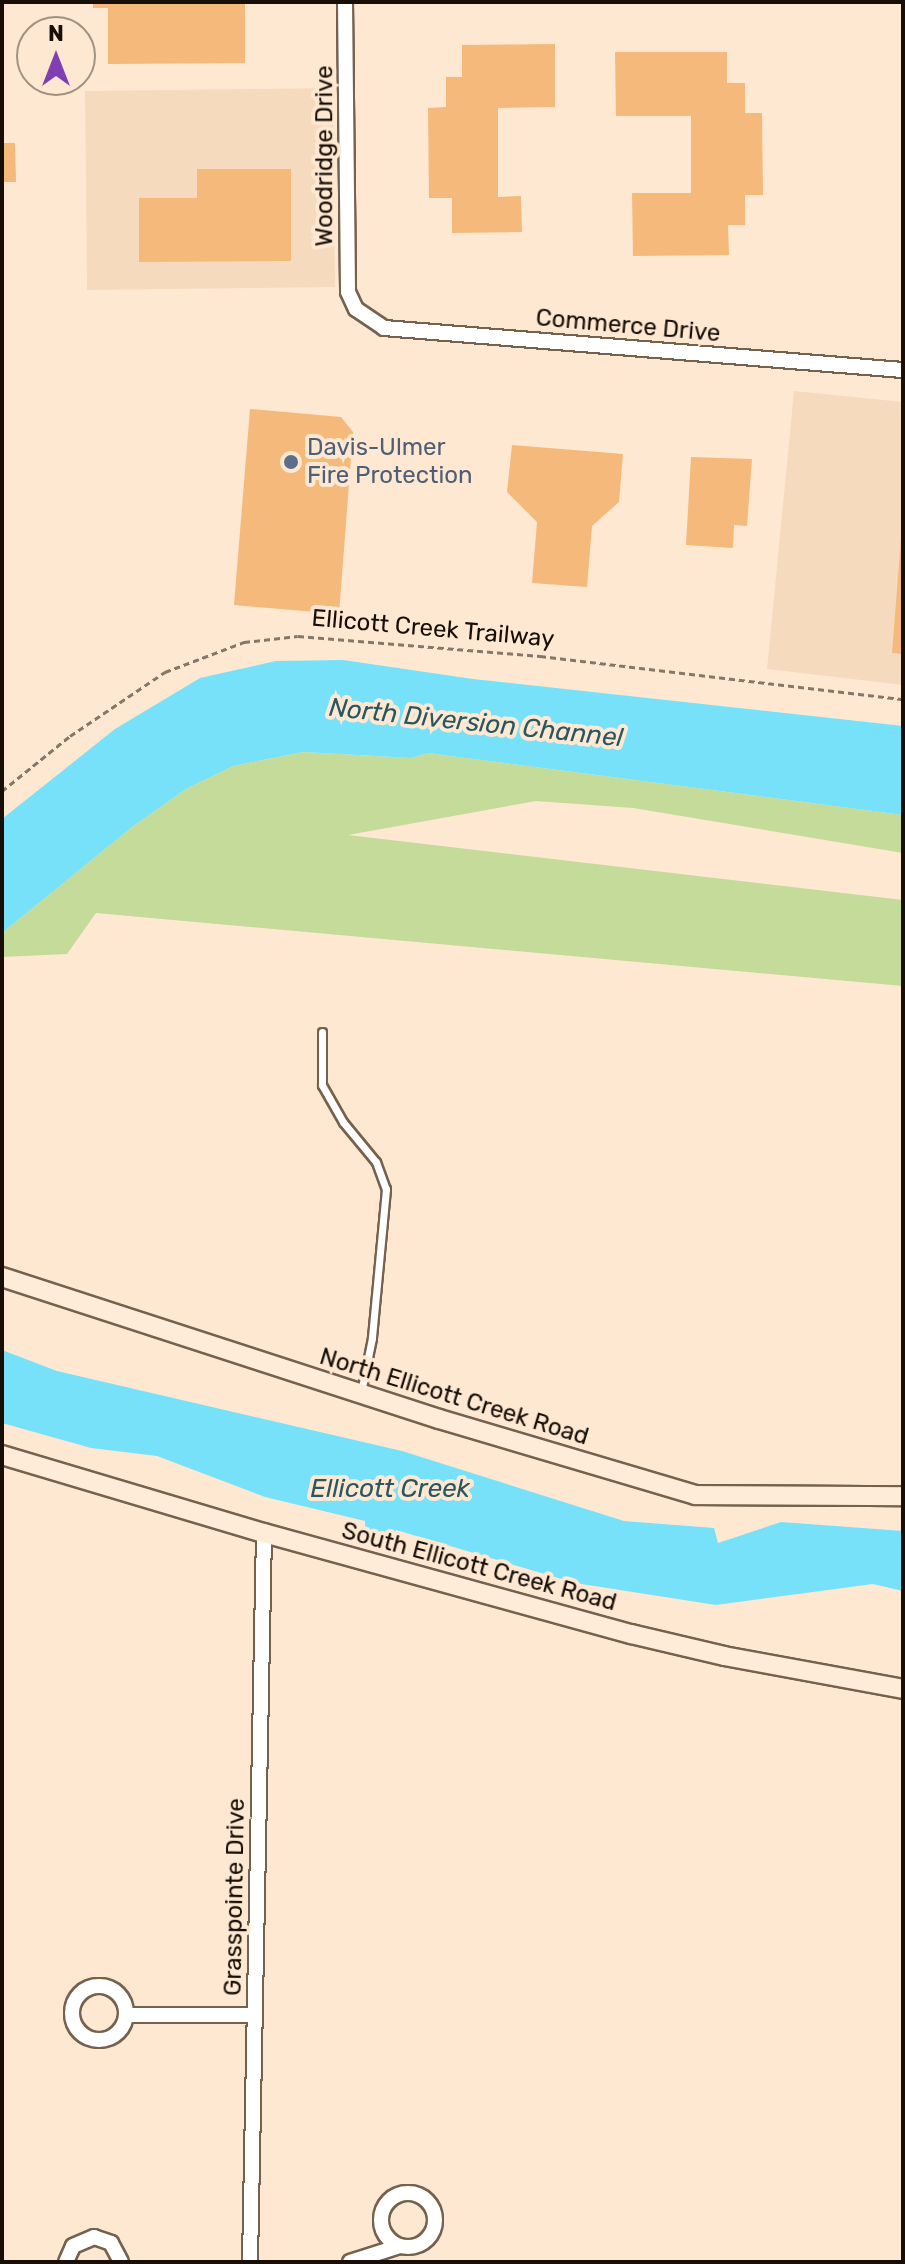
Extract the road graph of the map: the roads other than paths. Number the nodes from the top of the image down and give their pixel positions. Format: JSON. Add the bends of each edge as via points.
{"nodes":[{"id":1,"x":345,"y":2,"type":"edge"},
{"id":2,"x":356,"y":309,"type":"joint"},
{"id":3,"x":903,"y":370,"type":"edge"},
{"id":4,"x":322,"y":1032,"type":"dead end"},
{"id":5,"x":2,"y":1277,"type":"edge"},
{"id":6,"x":360,"y":1394,"type":"junction"},
{"id":7,"x":2,"y":1455,"type":"edge"},
{"id":8,"x":903,"y":1496,"type":"edge"},
{"id":9,"x":264,"y":1533,"type":"junction"},
{"id":10,"x":903,"y":1689,"type":"edge"},
{"id":11,"x":127,"y":2015,"type":"dead end"},
{"id":12,"x":254,"y":2015,"type":"junction"},
{"id":13,"x":400,"y":2246,"type":"dead end"},
{"id":14,"x":66,"y":2262,"type":"edge"},
{"id":15,"x":121,"y":2262,"type":"edge"},
{"id":16,"x":250,"y":2262,"type":"edge"},
{"id":17,"x":350,"y":2262,"type":"edge"}],
"edges":[{"from":1,"to":2,"type":"street","name":"Woodridge Drive","via":[[348,292]]},
{"from":2,"to":3,"type":"street","name":"Commerce Drive","via":[[384,328]]},
{"from":4,"to":6,"type":"lane","via":[[322,1085],[343,1122],[376,1162],[386,1189],[372,1338]]},
{"from":5,"to":6,"type":"street","name":"North Ellicott Creek Road"},
{"from":6,"to":8,"type":"street","name":"North Ellicott Creek Road","via":[[695,1495]]},
{"from":7,"to":9,"type":"street","name":"South Ellicott Creek Road"},
{"from":9,"to":10,"type":"street","name":"South Ellicott Creek Road","via":[[646,1637]]},
{"from":9,"to":12,"type":"street","name":"Grasspointe Drive"},
{"from":11,"to":12,"type":"street"},
{"from":12,"to":16,"type":"street","name":"Grasspointe Drive"},
{"from":13,"to":17,"type":"street"},
{"from":14,"to":15,"type":"street","via":[[73,2246],[94,2237],[111,2243]]}]}
